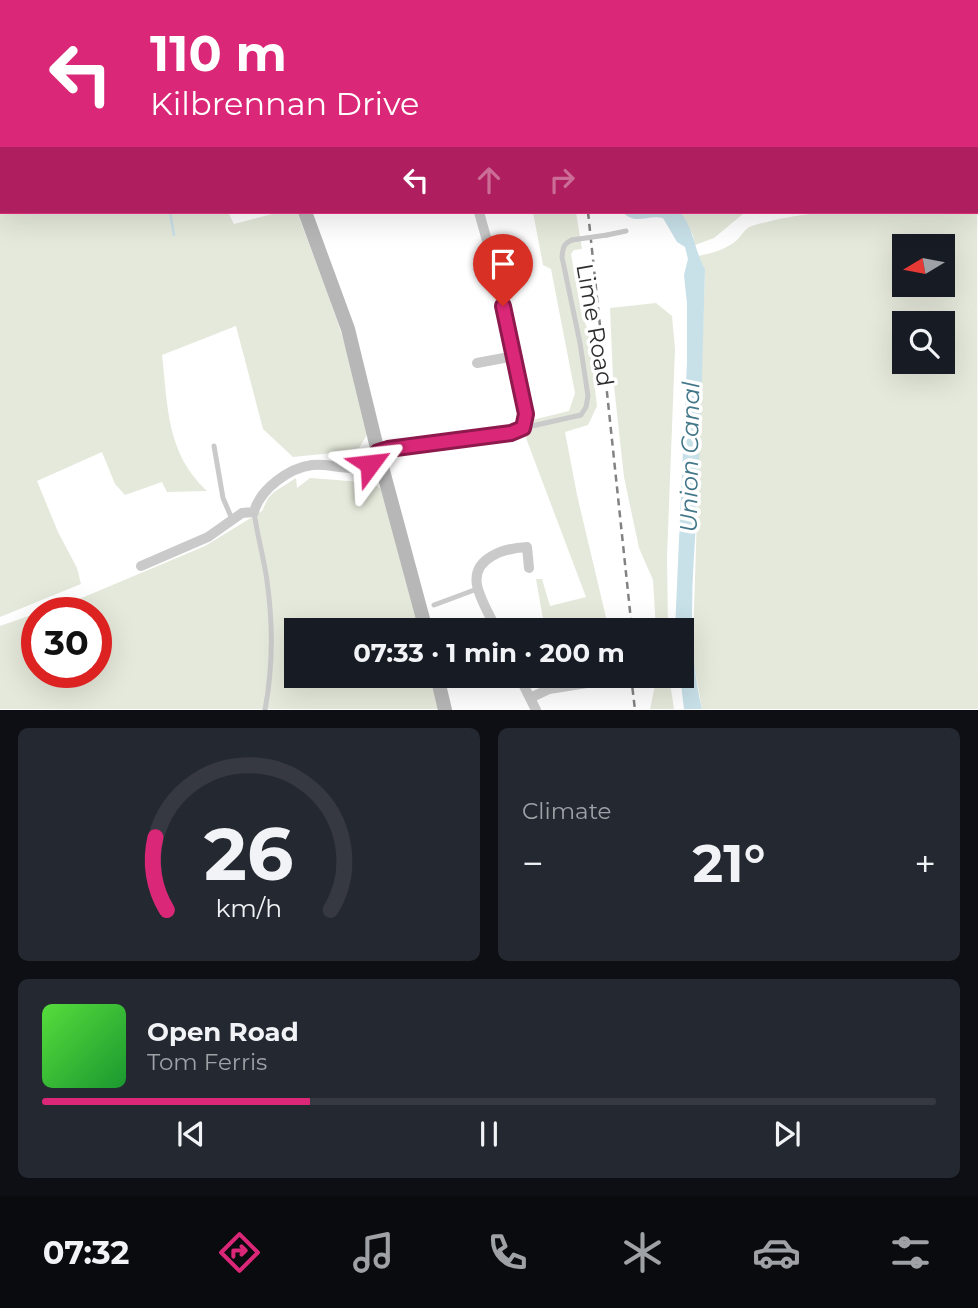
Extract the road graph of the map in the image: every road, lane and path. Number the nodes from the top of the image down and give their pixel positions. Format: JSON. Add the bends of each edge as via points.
{"nodes":[{"id":1,"x":306,"y":214,"type":"edge"},
{"id":2,"x":480,"y":214,"type":"edge"},
{"id":3,"x":626,"y":231,"type":"dead end"},
{"id":4,"x":516,"y":356,"type":"junction"},
{"id":5,"x":477,"y":363,"type":"dead end"},
{"id":6,"x":523,"y":428,"type":"junction"},
{"id":7,"x":214,"y":446,"type":"dead end"},
{"id":8,"x":378,"y":452,"type":"junction"},
{"id":9,"x":254,"y":512,"type":"junction"},
{"id":10,"x":232,"y":519,"type":"junction"},
{"id":11,"x":141,"y":566,"type":"dead end"},
{"id":12,"x":529,"y":568,"type":"dead end"},
{"id":13,"x":478,"y":588,"type":"junction"},
{"id":14,"x":434,"y":606,"type":"dead end"},
{"id":15,"x":423,"y":618,"type":"edge"},
{"id":16,"x":492,"y":618,"type":"edge"},
{"id":17,"x":440,"y":688,"type":"edge"},
{"id":18,"x":525,"y":688,"type":"edge"},
{"id":19,"x":555,"y":688,"type":"edge"},
{"id":20,"x":530,"y":698,"type":"junction"},
{"id":21,"x":265,"y":709,"type":"edge"},
{"id":22,"x":446,"y":709,"type":"edge"},
{"id":23,"x":536,"y":709,"type":"edge"}],
"edges":[{"from":1,"to":8,"type":"main road","via":[[348,329]]},
{"from":2,"to":4,"type":"street"},
{"from":3,"to":6,"type":"lane","name":"Lime Road","bridge":true,"via":[[572,240],[563,248],[588,396],[586,407],[581,415]]},
{"from":4,"to":5,"type":"street"},
{"from":4,"to":6,"type":"street","via":[[526,414]]},
{"from":6,"to":8,"type":"street"},
{"from":7,"to":10,"type":"lane","via":[[223,498]]},
{"from":8,"to":9,"type":"street","via":[[370,464],[362,466],[298,469],[271,486]]},
{"from":8,"to":15,"type":"main road"},
{"from":9,"to":10,"type":"street"},
{"from":9,"to":21,"type":"lane","via":[[271,624]]},
{"from":10,"to":11,"type":"street","via":[[208,537]]},
{"from":12,"to":13,"type":"street","via":[[527,547],[491,556],[477,572]]},
{"from":13,"to":14,"type":"lane"},
{"from":13,"to":16,"type":"street"},
{"from":17,"to":22,"type":"main road"},
{"from":18,"to":20,"type":"street"},
{"from":19,"to":20,"type":"street"},
{"from":20,"to":23,"type":"street"}]}
